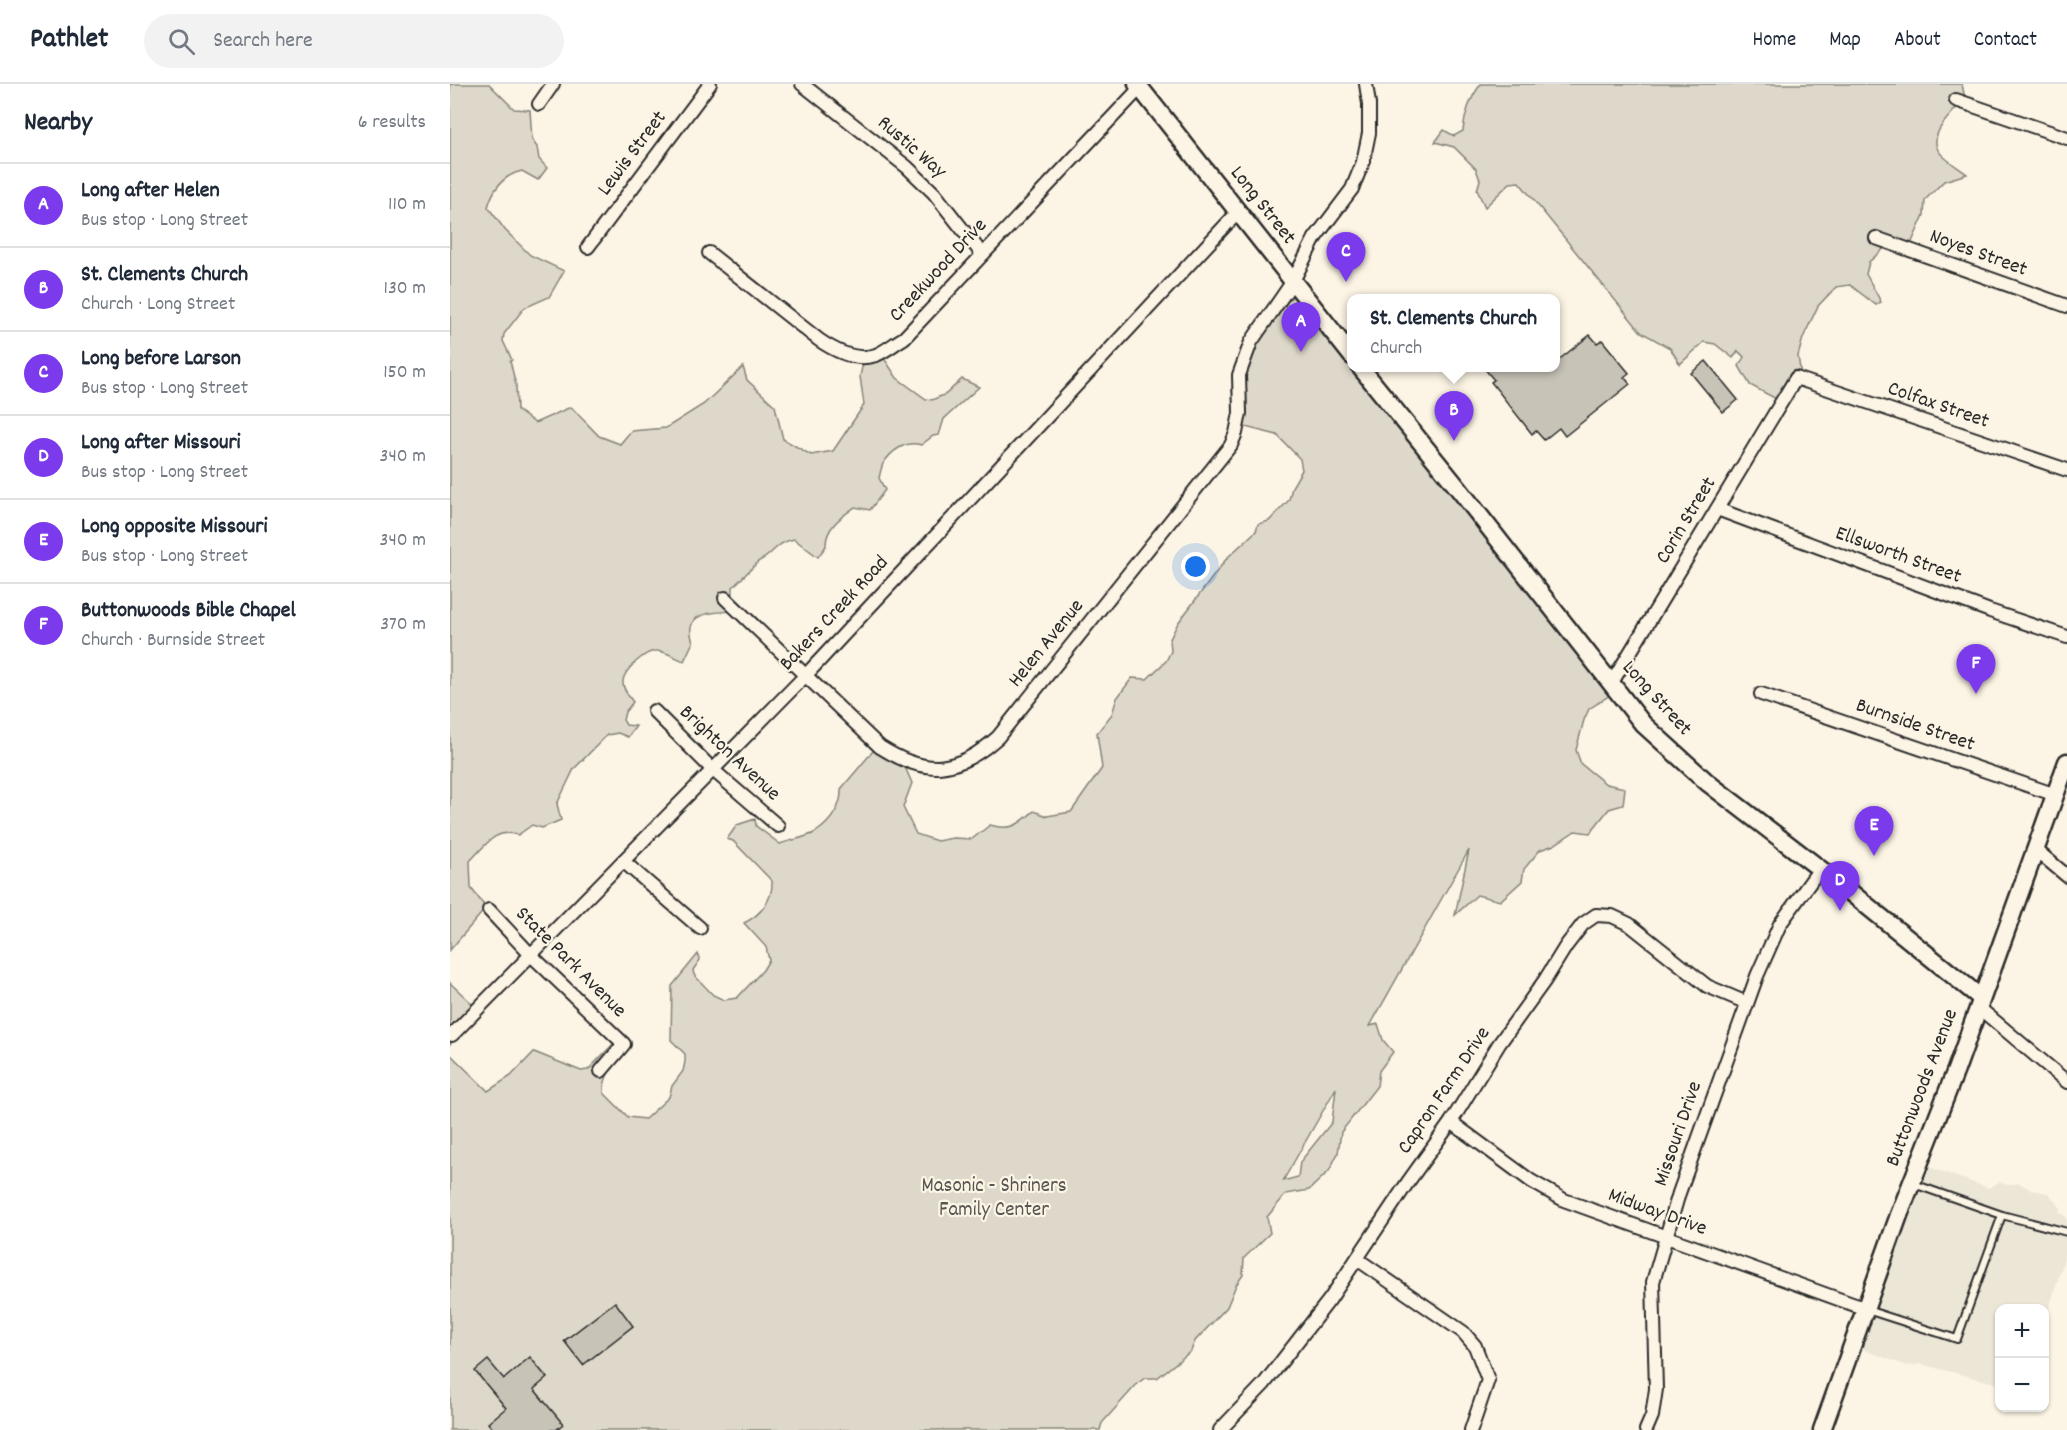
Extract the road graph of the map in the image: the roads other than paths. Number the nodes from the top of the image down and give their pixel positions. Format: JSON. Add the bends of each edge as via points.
{"nodes":[{"id":1,"x":553,"y":84,"type":"edge"},
{"id":2,"x":710,"y":84,"type":"edge"},
{"id":3,"x":802,"y":84,"type":"edge"},
{"id":4,"x":1366,"y":84,"type":"edge"},
{"id":5,"x":1144,"y":88,"type":"edge"},
{"id":6,"x":1956,"y":100,"type":"dead end"},
{"id":7,"x":539,"y":104,"type":"dead end"},
{"id":8,"x":2067,"y":138,"type":"edge"},
{"id":9,"x":1238,"y":212,"type":"junction"},
{"id":10,"x":1876,"y":238,"type":"dead end"},
{"id":11,"x":588,"y":247,"type":"dead end"},
{"id":12,"x":709,"y":253,"type":"dead end"},
{"id":13,"x":982,"y":254,"type":"junction"},
{"id":14,"x":1293,"y":281,"type":"junction"},
{"id":15,"x":2067,"y":306,"type":"edge"},
{"id":16,"x":1347,"y":350,"type":"edge"},
{"id":17,"x":1364,"y":372,"type":"edge"},
{"id":18,"x":1796,"y":378,"type":"joint"},
{"id":19,"x":2067,"y":470,"type":"edge"},
{"id":20,"x":1717,"y":509,"type":"junction"},
{"id":21,"x":725,"y":598,"type":"dead end"},
{"id":22,"x":2067,"y":637,"type":"edge"},
{"id":23,"x":806,"y":675,"type":"junction"},
{"id":24,"x":1611,"y":684,"type":"junction"},
{"id":25,"x":1761,"y":694,"type":"dead end"},
{"id":26,"x":654,"y":711,"type":"dead end"},
{"id":27,"x":2067,"y":762,"type":"edge"},
{"id":28,"x":713,"y":770,"type":"junction"},
{"id":29,"x":2056,"y":795,"type":"junction"},
{"id":30,"x":778,"y":826,"type":"dead end"},
{"id":31,"x":2036,"y":850,"type":"junction"},
{"id":32,"x":623,"y":861,"type":"junction"},
{"id":33,"x":1819,"y":870,"type":"junction"},
{"id":34,"x":2067,"y":876,"type":"edge"},
{"id":35,"x":489,"y":910,"type":"dead end"},
{"id":36,"x":700,"y":928,"type":"dead end"},
{"id":37,"x":531,"y":955,"type":"junction"},
{"id":38,"x":1980,"y":1002,"type":"junction"},
{"id":39,"x":1747,"y":1003,"type":"junction"},
{"id":40,"x":452,"y":1035,"type":"dead end"},
{"id":41,"x":601,"y":1071,"type":"dead end"},
{"id":42,"x":2067,"y":1082,"type":"edge"},
{"id":43,"x":1451,"y":1122,"type":"junction"},
{"id":44,"x":1911,"y":1183,"type":"junction"},
{"id":45,"x":2002,"y":1215,"type":"junction"},
{"id":46,"x":2067,"y":1232,"type":"edge"},
{"id":47,"x":1665,"y":1236,"type":"junction"},
{"id":48,"x":1357,"y":1258,"type":"junction"},
{"id":49,"x":1866,"y":1309,"type":"junction"},
{"id":50,"x":1220,"y":1430,"type":"edge"},
{"id":51,"x":1471,"y":1430,"type":"edge"},
{"id":52,"x":1646,"y":1430,"type":"edge"},
{"id":53,"x":1822,"y":1430,"type":"edge"}],
"edges":[{"from":1,"to":7,"type":"street"},
{"from":2,"to":11,"type":"street","name":"Lewis Street"},
{"from":3,"to":13,"type":"street","name":"Rustic Way","via":[[907,166],[934,193]]},
{"from":4,"to":14,"type":"street","name":"Helen Avenue","via":[[1369,133],[1363,162],[1352,189],[1315,238]]},
{"from":5,"to":9,"type":"street","name":"Long Street"},
{"from":5,"to":13,"type":"street","name":"Creekwood Drive"},
{"from":6,"to":8,"type":"street"},
{"from":9,"to":14,"type":"street","name":"Long Street"},
{"from":9,"to":23,"type":"street","name":"Bakers Creek Road"},
{"from":10,"to":15,"type":"street","name":"Noyes Street"},
{"from":12,"to":13,"type":"street","name":"Creekwood Drive","via":[[819,340],[854,357],[875,356],[904,338]]},
{"from":14,"to":16,"type":"street","name":"Long Street"},
{"from":14,"to":23,"type":"street","name":"Helen Avenue","via":[[1251,342],[1239,375],[1240,413],[1231,445],[998,737],[981,752],[945,766],[926,768],[902,761],[880,747]]},
{"from":17,"to":24,"type":"street","name":"Long Street"},
{"from":18,"to":19,"type":"street","name":"Colfax Street"},
{"from":18,"to":20,"type":"street","name":"Corin Street"},
{"from":20,"to":22,"type":"street","name":"Ellsworth Street"},
{"from":20,"to":24,"type":"street","name":"Corin Street"},
{"from":21,"to":23,"type":"street","name":"Helen Avenue"},
{"from":23,"to":28,"type":"street","name":"Bakers Creek Road"},
{"from":24,"to":33,"type":"street","name":"Long Street","via":[[1643,724],[1708,783]]},
{"from":25,"to":29,"type":"street","name":"Burnside Street"},
{"from":26,"to":28,"type":"street","name":"Brighton Avenue"},
{"from":27,"to":29,"type":"street","name":"Buttonwoods Avenue"},
{"from":28,"to":30,"type":"street","name":"Brighton Avenue"},
{"from":28,"to":32,"type":"street","name":"Bakers Creek Road"},
{"from":29,"to":31,"type":"street","name":"Buttonwoods Avenue"},
{"from":31,"to":34,"type":"street"},
{"from":31,"to":38,"type":"street","name":"Buttonwoods Avenue"},
{"from":32,"to":36,"type":"street"},
{"from":32,"to":37,"type":"street","name":"Bakers Creek Road"},
{"from":33,"to":38,"type":"street","name":"Long Street"},
{"from":33,"to":39,"type":"street","name":"Missouri Drive","via":[[1780,924]]},
{"from":35,"to":37,"type":"street","name":"State Park Avenue"},
{"from":37,"to":40,"type":"street","name":"Bakers Creek Road"},
{"from":37,"to":41,"type":"street","name":"State Park Avenue","via":[[624,1044]]},
{"from":38,"to":42,"type":"street"},
{"from":38,"to":44,"type":"street","name":"Buttonwoods Avenue"},
{"from":39,"to":43,"type":"street","name":"Capron Farm Drive","via":[[1707,986],[1629,924],[1612,916],[1596,915],[1583,924],[1566,946]]},
{"from":39,"to":47,"type":"street","name":"Missouri Drive"},
{"from":43,"to":47,"type":"street","name":"Midway Drive","via":[[1531,1181],[1564,1200]]},
{"from":43,"to":48,"type":"street","name":"Capron Farm Drive"},
{"from":44,"to":45,"type":"lane"},
{"from":44,"to":49,"type":"street","name":"Buttonwoods Avenue"},
{"from":45,"to":46,"type":"lane"},
{"from":45,"to":49,"type":"lane","via":[[1957,1339]]},
{"from":47,"to":49,"type":"street","name":"Midway Drive"},
{"from":47,"to":52,"type":"street","name":"Missouri Drive","via":[[1653,1282],[1656,1389]]},
{"from":48,"to":50,"type":"street","name":"Capron Farm Drive","via":[[1264,1384]]},
{"from":48,"to":51,"type":"street","via":[[1463,1332],[1475,1346],[1488,1380]]},
{"from":49,"to":53,"type":"street","name":"Buttonwoods Avenue"}]}
